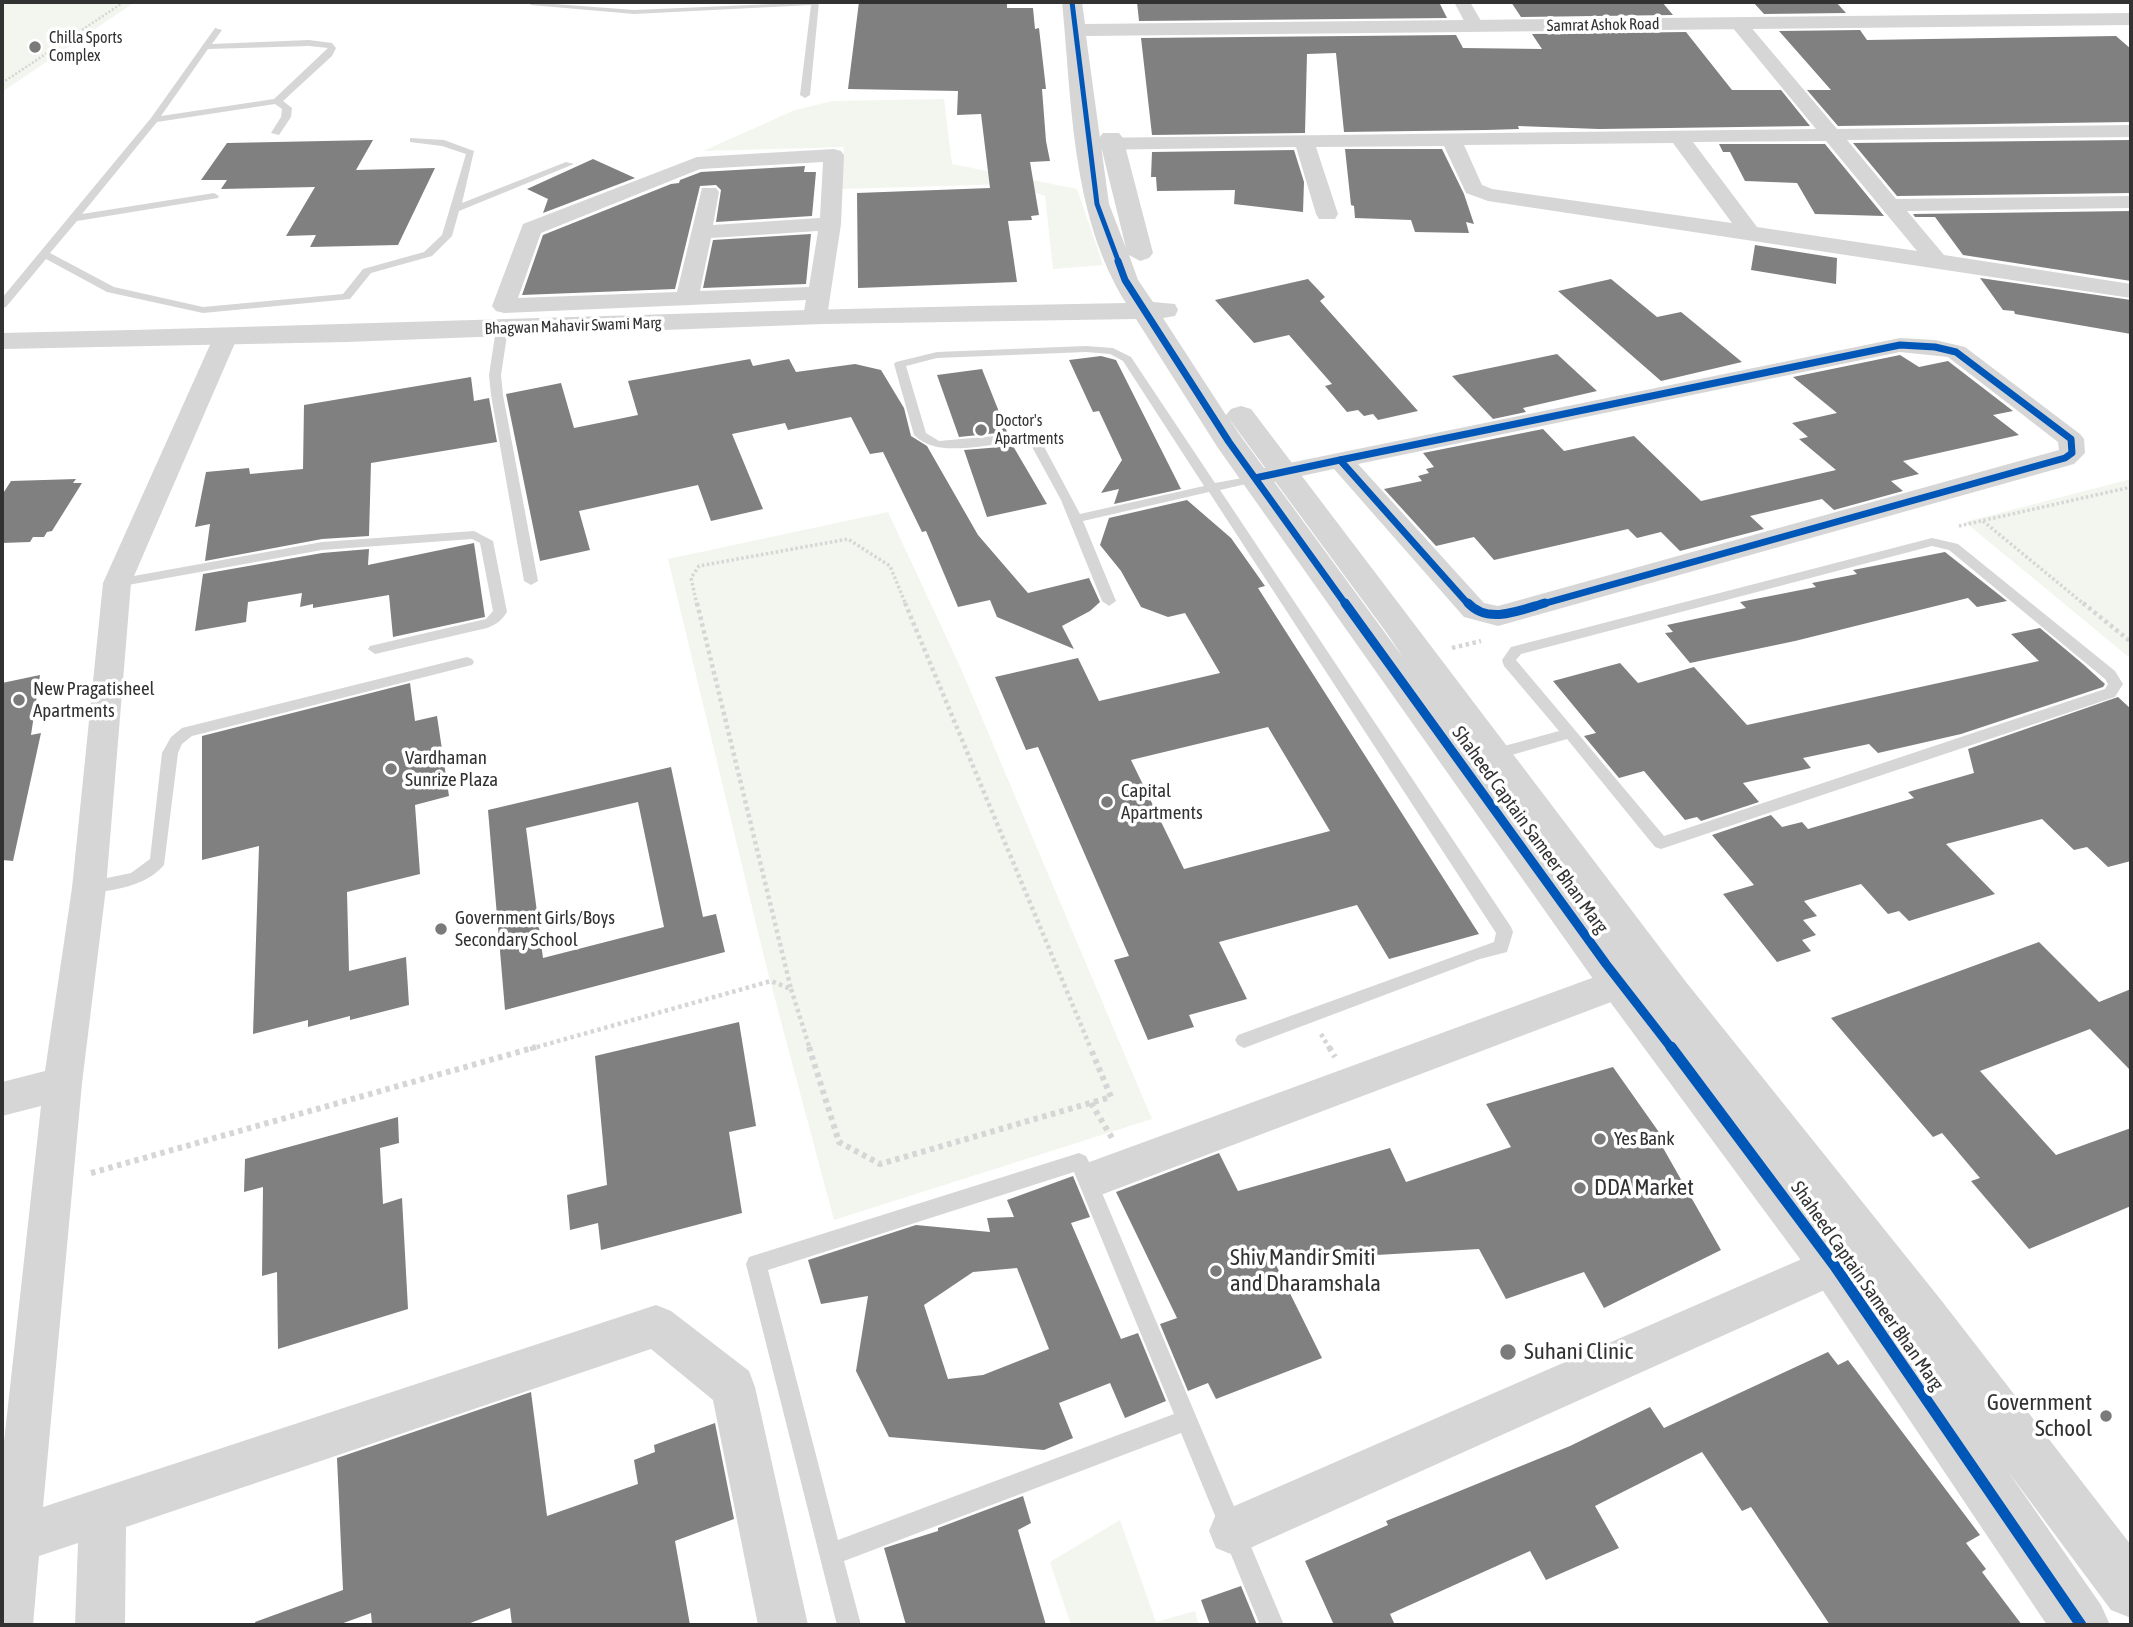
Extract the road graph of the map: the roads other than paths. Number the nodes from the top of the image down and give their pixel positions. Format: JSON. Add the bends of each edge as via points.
{"nodes":[{"id":1,"x":815,"y":2,"type":"edge"},
{"id":2,"x":1072,"y":2,"type":"edge"},
{"id":3,"x":1086,"y":2,"type":"edge"},
{"id":4,"x":1462,"y":2,"type":"edge"},
{"id":5,"x":531,"y":3,"type":"edge"},
{"id":6,"x":2131,"y":19,"type":"edge"},
{"id":7,"x":1738,"y":23,"type":"junction"},
{"id":8,"x":1475,"y":26,"type":"junction"},
{"id":9,"x":218,"y":30,"type":"dead end"},
{"id":10,"x":1082,"y":30,"type":"junction"},
{"id":11,"x":206,"y":47,"type":"junction"},
{"id":12,"x":805,"y":95,"type":"dead end"},
{"id":13,"x":277,"y":102,"type":"junction"},
{"id":14,"x":154,"y":120,"type":"junction"},
{"id":15,"x":2131,"y":131,"type":"edge"},
{"id":16,"x":276,"y":133,"type":"dead end"},
{"id":17,"x":1830,"y":135,"type":"junction"},
{"id":18,"x":1678,"y":136,"type":"junction"},
{"id":19,"x":1451,"y":139,"type":"junction"},
{"id":20,"x":413,"y":140,"type":"dead end"},
{"id":21,"x":1304,"y":141,"type":"junction"},
{"id":22,"x":1100,"y":143,"type":"junction"},
{"id":23,"x":569,"y":164,"type":"dead end"},
{"id":24,"x":709,"y":192,"type":"dead end"},
{"id":25,"x":214,"y":196,"type":"dead end"},
{"id":26,"x":2131,"y":202,"type":"edge"},
{"id":27,"x":1890,"y":205,"type":"junction"},
{"id":28,"x":454,"y":209,"type":"junction"},
{"id":29,"x":1327,"y":214,"type":"dead end"},
{"id":30,"x":75,"y":218,"type":"junction"},
{"id":31,"x":830,"y":224,"type":"junction"},
{"id":32,"x":701,"y":232,"type":"junction"},
{"id":33,"x":1750,"y":232,"type":"junction"},
{"id":34,"x":46,"y":254,"type":"junction"},
{"id":35,"x":1937,"y":261,"type":"junction"},
{"id":36,"x":2131,"y":291,"type":"edge"},
{"id":37,"x":687,"y":299,"type":"junction"},
{"id":38,"x":2,"y":305,"type":"edge"},
{"id":39,"x":816,"y":305,"type":"junction"},
{"id":40,"x":1155,"y":311,"type":"junction"},
{"id":41,"x":502,"y":329,"type":"junction"},
{"id":42,"x":226,"y":336,"type":"junction"},
{"id":43,"x":2,"y":341,"type":"edge"},
{"id":44,"x":1340,"y":460,"type":"junction"},
{"id":45,"x":1270,"y":474,"type":"junction"},
{"id":46,"x":1210,"y":488,"type":"junction"},
{"id":47,"x":1075,"y":519,"type":"junction"},
{"id":48,"x":531,"y":581,"type":"dead end"},
{"id":49,"x":117,"y":583,"type":"junction"},
{"id":50,"x":1109,"y":601,"type":"dead end"},
{"id":51,"x":375,"y":649,"type":"dead end"},
{"id":52,"x":467,"y":662,"type":"dead end"},
{"id":53,"x":1570,"y":733,"type":"junction"},
{"id":54,"x":1476,"y":759,"type":"junction"},
{"id":55,"x":89,"y":888,"type":"junction"},
{"id":56,"x":1622,"y":982,"type":"junction"},
{"id":57,"x":1244,"y":1040,"type":"dead end"},
{"id":58,"x":63,"y":1083,"type":"junction"},
{"id":59,"x":2,"y":1099,"type":"edge"},
{"id":60,"x":1093,"y":1180,"type":"junction"},
{"id":61,"x":1834,"y":1265,"type":"junction"},
{"id":62,"x":1186,"y":1420,"type":"junction"},
{"id":63,"x":103,"y":1513,"type":"junction"},
{"id":64,"x":1233,"y":1531,"type":"junction"},
{"id":65,"x":10,"y":1542,"type":"edge"},
{"id":66,"x":831,"y":1554,"type":"junction"},
{"id":67,"x":2131,"y":1590,"type":"edge"},
{"id":68,"x":8,"y":1625,"type":"edge"},
{"id":69,"x":100,"y":1625,"type":"edge"},
{"id":70,"x":783,"y":1625,"type":"edge"},
{"id":71,"x":849,"y":1625,"type":"edge"},
{"id":72,"x":1272,"y":1625,"type":"edge"},
{"id":73,"x":2081,"y":1625,"type":"edge"}],
"edges":[{"from":1,"to":5,"type":"lane","via":[[634,12]]},
{"from":1,"to":12,"type":"lane"},
{"from":2,"to":10,"type":"street","name":"Shaheed Captain Sameer Bhan Marg"},
{"from":3,"to":10,"type":"street","name":"Shaheed Captain Sameer Bhan Marg"},
{"from":4,"to":8,"type":"street"},
{"from":6,"to":7,"type":"street","name":"Samrat Ashok Road"},
{"from":7,"to":8,"type":"street","name":"Samrat Ashok Road"},
{"from":7,"to":17,"type":"street"},
{"from":8,"to":10,"type":"street","name":"Samrat Ashok Road"},
{"from":9,"to":11,"type":"lane"},
{"from":10,"to":22,"type":"street","name":"Shaheed Captain Sameer Bhan Marg"},
{"from":11,"to":13,"type":"lane","via":[[329,45],[329,54]]},
{"from":11,"to":14,"type":"lane"},
{"from":13,"to":14,"type":"lane"},
{"from":13,"to":16,"type":"lane","via":[[287,108]]},
{"from":14,"to":30,"type":"lane"},
{"from":15,"to":17,"type":"street"},
{"from":17,"to":18,"type":"street"},
{"from":17,"to":27,"type":"street"},
{"from":18,"to":19,"type":"street"},
{"from":18,"to":33,"type":"street"},
{"from":19,"to":21,"type":"street"},
{"from":19,"to":33,"type":"street","via":[[1473,189],[1488,195]]},
{"from":20,"to":28,"type":"lane","via":[[444,143],[471,153]]},
{"from":21,"to":22,"type":"street"},
{"from":21,"to":29,"type":"street"},
{"from":22,"to":40,"type":"street","name":"Shaheed Captain Sameer Bhan Marg","via":[[1097,204],[1125,280]]},
{"from":23,"to":28,"type":"lane"},
{"from":24,"to":32,"type":"street"},
{"from":25,"to":30,"type":"lane"},
{"from":26,"to":27,"type":"street"},
{"from":27,"to":35,"type":"street"},
{"from":28,"to":34,"type":"lane","via":[[447,236],[428,254],[367,271],[346,297],[302,303],[203,310],[111,290]]},
{"from":30,"to":34,"type":"lane"},
{"from":31,"to":32,"type":"street"},
{"from":31,"to":37,"type":"street","via":[[834,155],[696,163],[531,229],[504,306]]},
{"from":31,"to":39,"type":"street"},
{"from":32,"to":37,"type":"street"},
{"from":33,"to":35,"type":"street"},
{"from":34,"to":38,"type":"lane"},
{"from":35,"to":36,"type":"street"},
{"from":37,"to":39,"type":"street"},
{"from":39,"to":40,"type":"street","name":"Bhagwan Mahavir Swami Marg"},
{"from":39,"to":41,"type":"street","name":"Bhagwan Mahavir Swami Marg"},
{"from":40,"to":45,"type":"street","name":"Shaheed Captain Sameer Bhan Marg"},
{"from":41,"to":42,"type":"street","name":"Bhagwan Mahavir Swami Marg"},
{"from":41,"to":48,"type":"lane","via":[[496,395]]},
{"from":42,"to":43,"type":"street","name":"Bhagwan Mahavir Swami Marg"},
{"from":42,"to":49,"type":"street"},
{"from":44,"to":44,"type":"street","via":[[1900,345],[1956,352],[2071,439],[2073,447],[2064,458],[1498,616],[1475,610]]},
{"from":44,"to":45,"type":"street"},
{"from":45,"to":46,"type":"lane"},
{"from":45,"to":54,"type":"street","name":"Shaheed Captain Sameer Bhan Marg"},
{"from":46,"to":47,"type":"lane"},
{"from":46,"to":47,"type":"lane","via":[[1127,359],[1113,351],[937,355],[900,364],[920,435],[937,445],[1018,438],[1036,442]]},
{"from":46,"to":57,"type":"lane","via":[[1505,932],[1501,947]]},
{"from":47,"to":50,"type":"lane"},
{"from":49,"to":51,"type":"lane","via":[[322,546],[474,535],[486,541],[500,612],[497,617],[482,625]]},
{"from":49,"to":55,"type":"street"},
{"from":52,"to":55,"type":"lane","via":[[187,732],[170,753],[158,861],[151,871]]},
{"from":53,"to":53,"type":"lane","via":[[1661,843],[2110,693],[2116,684],[1953,547],[1932,542],[1516,650],[1509,660],[1511,666]]},
{"from":53,"to":54,"type":"lane"},
{"from":54,"to":56,"type":"street","name":"Shaheed Captain Sameer Bhan Marg","via":[[1606,964]]},
{"from":54,"to":67,"type":"street","name":"Shaheed Captain Sameer Bhan Marg","via":[[1671,995]]},
{"from":55,"to":58,"type":"street"},
{"from":56,"to":60,"type":"street"},
{"from":56,"to":61,"type":"street","name":"Shaheed Captain Sameer Bhan Marg"},
{"from":58,"to":59,"type":"street"},
{"from":58,"to":65,"type":"street"},
{"from":60,"to":62,"type":"lane"},
{"from":60,"to":66,"type":"lane","via":[[1079,1162],[756,1264]]},
{"from":61,"to":64,"type":"street"},
{"from":61,"to":73,"type":"street","name":"Shaheed Captain Sameer Bhan Marg"},
{"from":62,"to":64,"type":"lane"},
{"from":62,"to":66,"type":"lane"},
{"from":63,"to":65,"type":"street"},
{"from":63,"to":69,"type":"street"},
{"from":63,"to":70,"type":"street","via":[[656,1326],[733,1387]]},
{"from":64,"to":72,"type":"lane"},
{"from":65,"to":68,"type":"street"},
{"from":66,"to":71,"type":"lane"}]}
